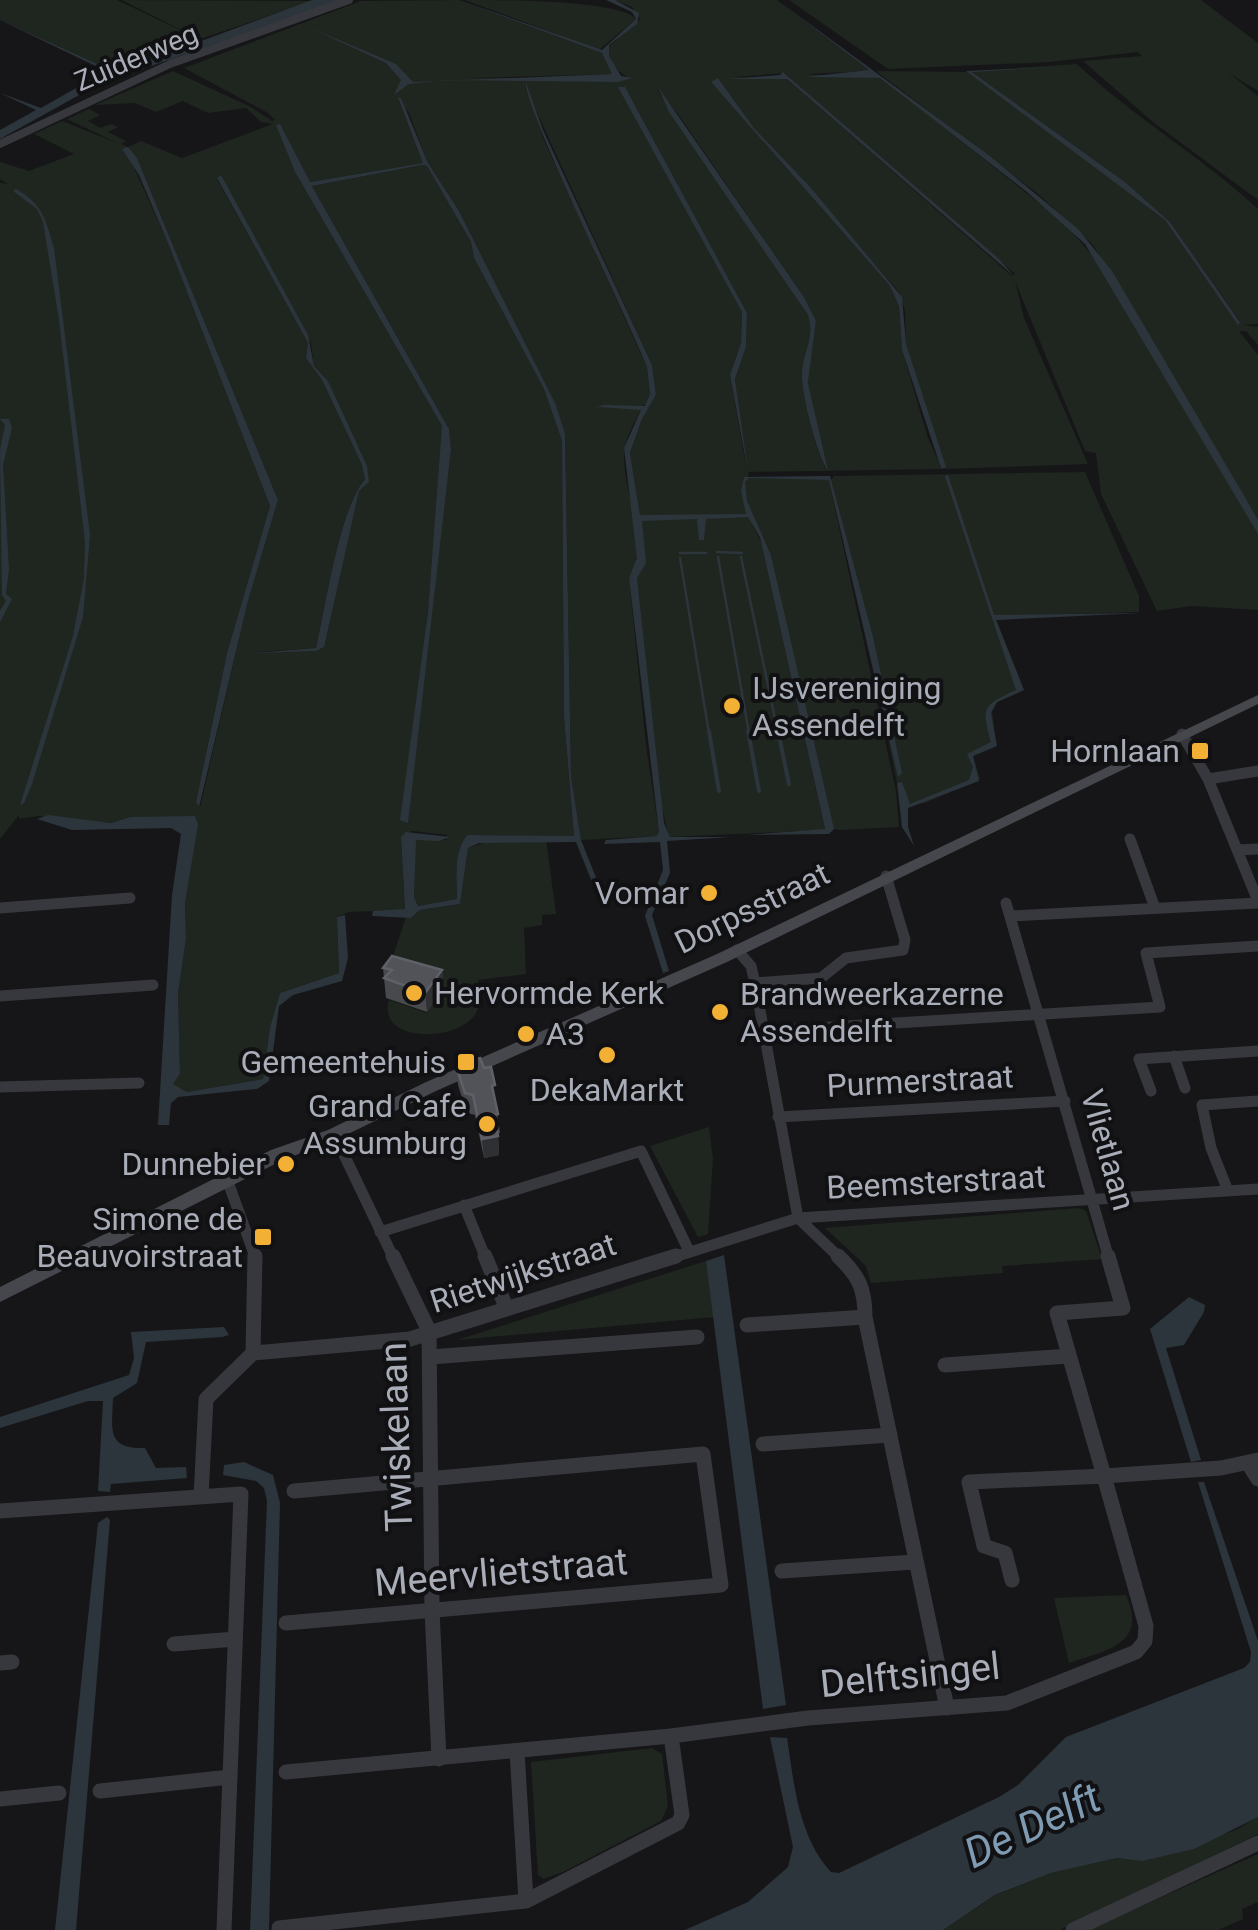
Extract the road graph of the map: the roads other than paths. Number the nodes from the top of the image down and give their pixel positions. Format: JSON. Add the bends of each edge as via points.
{"nodes":[{"id":1,"x":349,"y":0,"type":"edge"},
{"id":2,"x":0,"y":144,"type":"edge"},
{"id":3,"x":1258,"y":699,"type":"edge"},
{"id":4,"x":1182,"y":734,"type":"junction"},
{"id":5,"x":1258,"y":770,"type":"edge"},
{"id":6,"x":1208,"y":779,"type":"junction"},
{"id":7,"x":1130,"y":838,"type":"dead end"},
{"id":8,"x":1258,"y":849,"type":"edge"},
{"id":9,"x":1237,"y":850,"type":"junction"},
{"id":10,"x":886,"y":876,"type":"junction"},
{"id":11,"x":130,"y":898,"type":"dead end"},
{"id":12,"x":1258,"y":902,"type":"edge"},
{"id":13,"x":1006,"y":903,"type":"dead end"},
{"id":14,"x":0,"y":908,"type":"edge"},
{"id":15,"x":1155,"y":908,"type":"junction"},
{"id":16,"x":1010,"y":916,"type":"junction"},
{"id":17,"x":1258,"y":946,"type":"edge"},
{"id":18,"x":737,"y":950,"type":"junction"},
{"id":19,"x":755,"y":982,"type":"junction"},
{"id":20,"x":153,"y":985,"type":"dead end"},
{"id":21,"x":0,"y":996,"type":"edge"},
{"id":22,"x":1040,"y":1012,"type":"junction"},
{"id":23,"x":764,"y":1031,"type":"junction"},
{"id":24,"x":1258,"y":1051,"type":"edge"},
{"id":25,"x":1174,"y":1056,"type":"junction"},
{"id":26,"x":139,"y":1083,"type":"dead end"},
{"id":27,"x":0,"y":1087,"type":"edge"},
{"id":28,"x":1186,"y":1088,"type":"dead end"},
{"id":29,"x":1151,"y":1091,"type":"dead end"},
{"id":30,"x":1066,"y":1101,"type":"junction"},
{"id":31,"x":1258,"y":1101,"type":"edge"},
{"id":32,"x":778,"y":1116,"type":"junction"},
{"id":33,"x":334,"y":1134,"type":"junction"},
{"id":34,"x":228,"y":1182,"type":"junction"},
{"id":35,"x":1258,"y":1189,"type":"edge"},
{"id":36,"x":1228,"y":1191,"type":"junction"},
{"id":37,"x":1094,"y":1200,"type":"junction"},
{"id":38,"x":464,"y":1205,"type":"junction"},
{"id":39,"x":798,"y":1218,"type":"junction"},
{"id":40,"x":380,"y":1232,"type":"junction"},
{"id":41,"x":689,"y":1251,"type":"junction"},
{"id":42,"x":0,"y":1295,"type":"edge"},
{"id":43,"x":506,"y":1308,"type":"junction"},
{"id":44,"x":865,"y":1318,"type":"junction"},
{"id":45,"x":747,"y":1325,"type":"dead end"},
{"id":46,"x":429,"y":1332,"type":"junction"},
{"id":47,"x":696,"y":1338,"type":"dead end"},
{"id":48,"x":253,"y":1354,"type":"junction"},
{"id":49,"x":430,"y":1356,"type":"junction"},
{"id":50,"x":1069,"y":1356,"type":"junction"},
{"id":51,"x":945,"y":1365,"type":"dead end"},
{"id":52,"x":890,"y":1435,"type":"junction"},
{"id":53,"x":763,"y":1444,"type":"dead end"},
{"id":54,"x":1253,"y":1462,"type":"edge"},
{"id":55,"x":1104,"y":1476,"type":"junction"},
{"id":56,"x":1258,"y":1479,"type":"edge"},
{"id":57,"x":430,"y":1480,"type":"junction"},
{"id":58,"x":294,"y":1491,"type":"dead end"},
{"id":59,"x":201,"y":1497,"type":"junction"},
{"id":60,"x":0,"y":1511,"type":"edge"},
{"id":61,"x":914,"y":1562,"type":"junction"},
{"id":62,"x":782,"y":1570,"type":"dead end"},
{"id":63,"x":1012,"y":1580,"type":"dead end"},
{"id":64,"x":432,"y":1610,"type":"junction"},
{"id":65,"x":286,"y":1623,"type":"dead end"},
{"id":66,"x":235,"y":1639,"type":"junction"},
{"id":67,"x":174,"y":1644,"type":"dead end"},
{"id":68,"x":947,"y":1708,"type":"junction"},
{"id":69,"x":671,"y":1736,"type":"junction"},
{"id":70,"x":517,"y":1752,"type":"junction"},
{"id":71,"x":439,"y":1760,"type":"junction"},
{"id":72,"x":286,"y":1772,"type":"dead end"},
{"id":73,"x":230,"y":1778,"type":"junction"},
{"id":74,"x":100,"y":1791,"type":"dead end"},
{"id":75,"x":59,"y":1793,"type":"dead end"},
{"id":76,"x":0,"y":1799,"type":"edge"},
{"id":77,"x":1258,"y":1843,"type":"edge"},
{"id":78,"x":526,"y":1901,"type":"junction"},
{"id":79,"x":279,"y":1928,"type":"edge"},
{"id":80,"x":224,"y":1930,"type":"edge"},
{"id":81,"x":1074,"y":1930,"type":"edge"}],
"edges":[{"from":1,"to":2,"type":"street","name":"Zuiderweg","via":[[170,64]]},
{"from":3,"to":4,"type":"street","name":"Dorpsstraat"},
{"from":4,"to":6,"type":"street"},
{"from":4,"to":10,"type":"street","name":"Dorpsstraat"},
{"from":5,"to":6,"type":"street"},
{"from":6,"to":9,"type":"street"},
{"from":7,"to":15,"type":"street"},
{"from":8,"to":9,"type":"street"},
{"from":9,"to":12,"type":"street"},
{"from":10,"to":18,"type":"street","name":"Dorpsstraat"},
{"from":10,"to":19,"type":"street","via":[[903,950],[846,958],[822,978]]},
{"from":11,"to":14,"type":"street"},
{"from":12,"to":15,"type":"street"},
{"from":13,"to":16,"type":"street","name":"Vlietlaan"},
{"from":15,"to":16,"type":"street"},
{"from":16,"to":22,"type":"street","name":"Vlietlaan"},
{"from":17,"to":22,"type":"street","via":[[1146,953],[1160,1006]]},
{"from":18,"to":19,"type":"street"},
{"from":18,"to":33,"type":"street","name":"Dorpsstraat"},
{"from":19,"to":23,"type":"street"},
{"from":20,"to":21,"type":"street"},
{"from":22,"to":23,"type":"street"},
{"from":22,"to":30,"type":"street","name":"Vlietlaan"},
{"from":23,"to":32,"type":"street"},
{"from":24,"to":25,"type":"street"},
{"from":25,"to":28,"type":"street"},
{"from":25,"to":29,"type":"street","via":[[1139,1059]]},
{"from":26,"to":27,"type":"street"},
{"from":30,"to":32,"type":"street","name":"Purmerstraat"},
{"from":30,"to":37,"type":"street","name":"Vlietlaan"},
{"from":31,"to":36,"type":"street","via":[[1202,1105]]},
{"from":32,"to":39,"type":"street"},
{"from":33,"to":34,"type":"street","name":"Dorpsstraat"},
{"from":33,"to":40,"type":"street","name":"Twiskelaan"},
{"from":34,"to":42,"type":"street","name":"Dorpsstraat"},
{"from":34,"to":48,"type":"street","via":[[256,1259]]},
{"from":35,"to":36,"type":"street","name":"Beemsterstraat"},
{"from":36,"to":37,"type":"street","name":"Beemsterstraat"},
{"from":37,"to":39,"type":"street","name":"Beemsterstraat"},
{"from":37,"to":50,"type":"street","name":"Vlietlaan","via":[[1122,1308],[1057,1313]]},
{"from":38,"to":40,"type":"street"},
{"from":38,"to":41,"type":"street","via":[[641,1151]]},
{"from":38,"to":43,"type":"street"},
{"from":39,"to":41,"type":"street","name":"Beemsterstraat"},
{"from":39,"to":44,"type":"street","via":[[858,1275]]},
{"from":40,"to":46,"type":"street","name":"Twiskelaan"},
{"from":41,"to":43,"type":"street","name":"Rietwijkstraat"},
{"from":43,"to":46,"type":"street","name":"Rietwijkstraat"},
{"from":44,"to":45,"type":"street"},
{"from":44,"to":52,"type":"street"},
{"from":46,"to":48,"type":"street","name":"Rietwijkstraat"},
{"from":46,"to":49,"type":"street","name":"Twiskelaan"},
{"from":47,"to":49,"type":"street","name":"Rietwijkstraat"},
{"from":48,"to":59,"type":"street","via":[[206,1399]]},
{"from":49,"to":57,"type":"street","name":"Twiskelaan"},
{"from":50,"to":51,"type":"street"},
{"from":50,"to":55,"type":"street","name":"Vlietlaan"},
{"from":52,"to":53,"type":"street"},
{"from":52,"to":61,"type":"street"},
{"from":54,"to":55,"type":"street"},
{"from":54,"to":56,"type":"street"},
{"from":55,"to":63,"type":"street","via":[[969,1482],[984,1546],[1006,1553]]},
{"from":55,"to":68,"type":"street","name":"Delftsingel","via":[[1145,1640],[1136,1652],[1007,1702]]},
{"from":57,"to":58,"type":"street"},
{"from":57,"to":64,"type":"street","name":"Twiskelaan"},
{"from":57,"to":64,"type":"street","name":"Meervlietstraat","via":[[703,1454],[721,1585]]},
{"from":59,"to":60,"type":"street"},
{"from":59,"to":66,"type":"street","via":[[240,1494]]},
{"from":61,"to":62,"type":"street"},
{"from":61,"to":68,"type":"street"},
{"from":64,"to":65,"type":"street","name":"Meervlietstraat"},
{"from":64,"to":71,"type":"street","name":"Twiskelaan"},
{"from":66,"to":67,"type":"street"},
{"from":66,"to":73,"type":"street"},
{"from":68,"to":69,"type":"street","name":"Delftsingel"},
{"from":69,"to":70,"type":"street","name":"Delftsingel"},
{"from":69,"to":78,"type":"street","via":[[678,1823]]},
{"from":70,"to":71,"type":"street","name":"Delftsingel"},
{"from":70,"to":78,"type":"street"},
{"from":71,"to":72,"type":"street","name":"Delftsingel"},
{"from":73,"to":74,"type":"street"},
{"from":73,"to":80,"type":"street"},
{"from":75,"to":76,"type":"street"},
{"from":77,"to":81,"type":"street"},
{"from":78,"to":79,"type":"street"}]}
